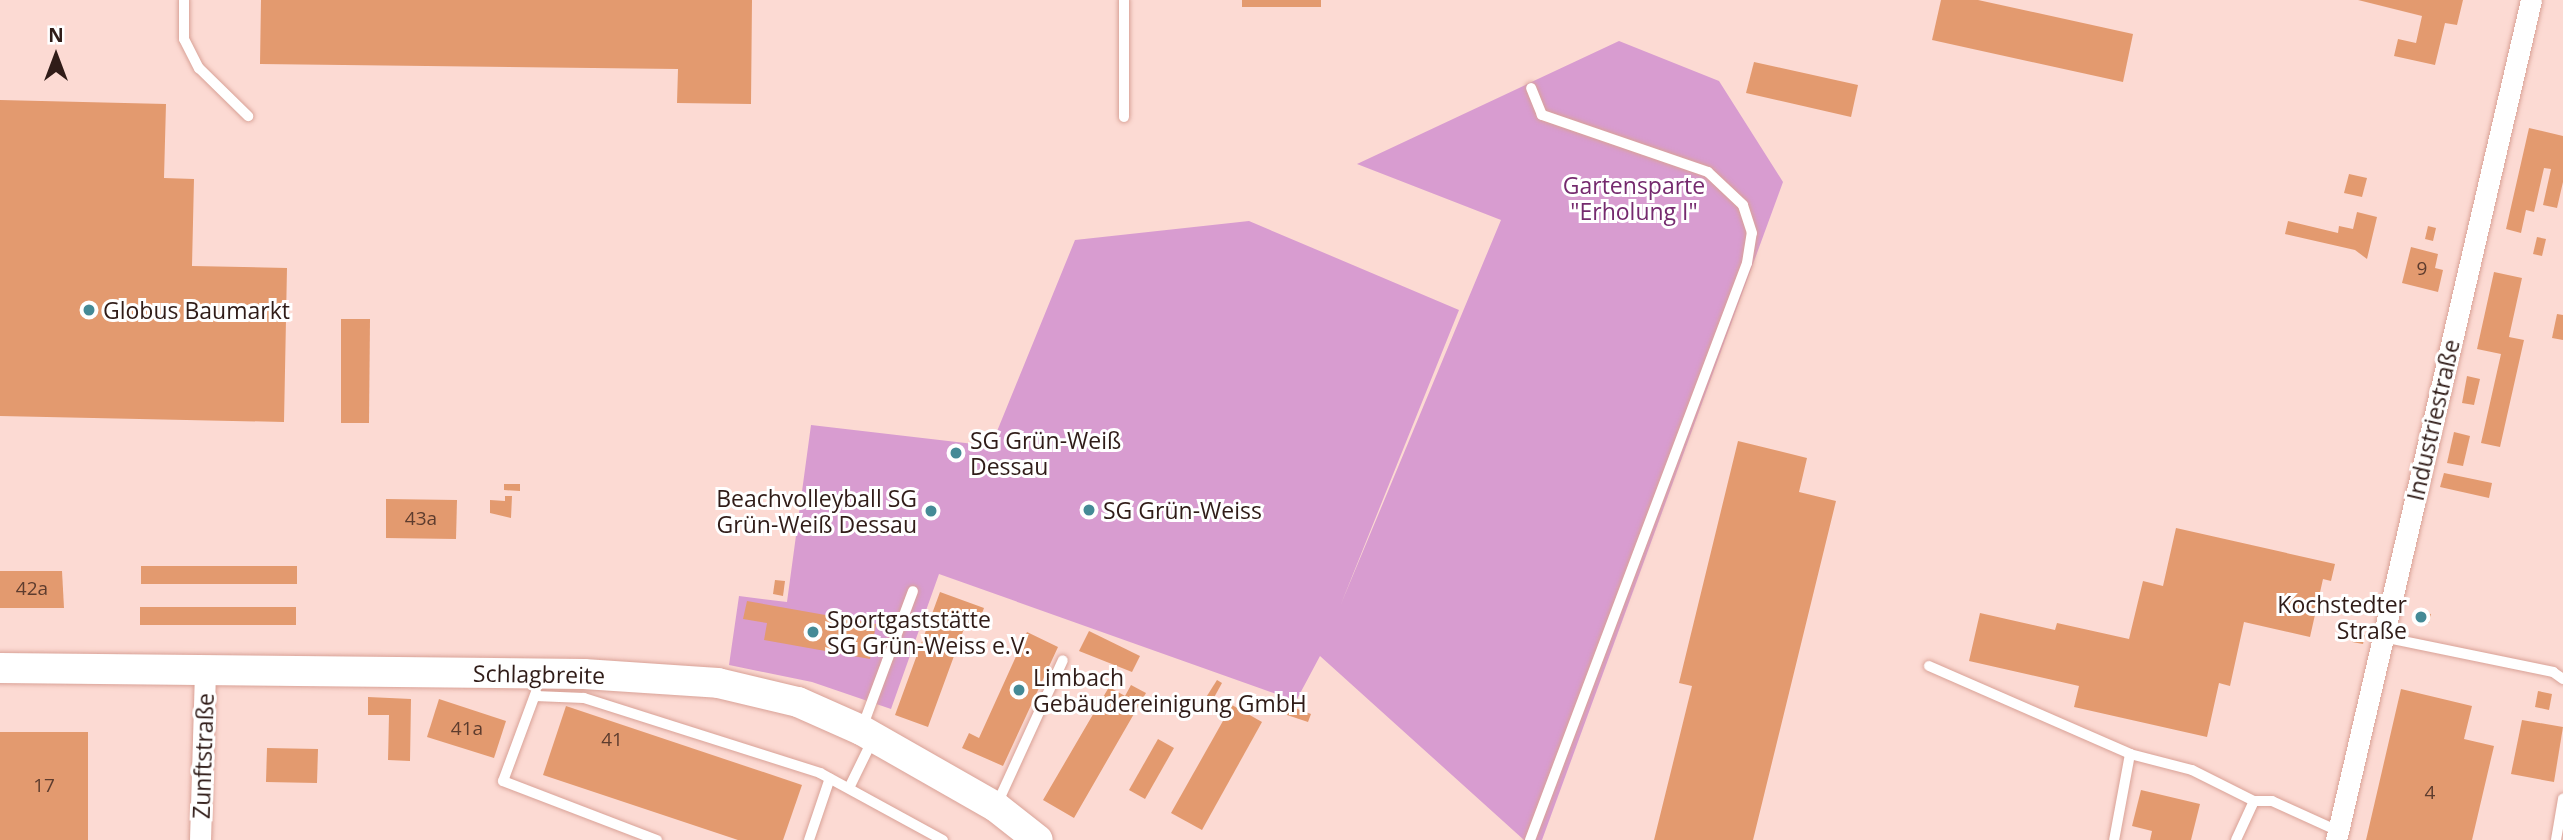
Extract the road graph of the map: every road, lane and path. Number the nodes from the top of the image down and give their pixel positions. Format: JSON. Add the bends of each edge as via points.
{"nodes":[{"id":1,"x":184,"y":0,"type":"edge"},
{"id":2,"x":1124,"y":0,"type":"edge"},
{"id":3,"x":2531,"y":0,"type":"edge"},
{"id":4,"x":1531,"y":88,"type":"dead end"},
{"id":5,"x":248,"y":116,"type":"dead end"},
{"id":6,"x":1124,"y":117,"type":"dead end"},
{"id":7,"x":913,"y":591,"type":"dead end"},
{"id":8,"x":2383,"y":637,"type":"junction"},
{"id":9,"x":1063,"y":660,"type":"dead end"},
{"id":10,"x":1929,"y":666,"type":"dead end"},
{"id":11,"x":0,"y":668,"type":"edge"},
{"id":12,"x":205,"y":671,"type":"junction"},
{"id":13,"x":2563,"y":679,"type":"edge"},
{"id":14,"x":536,"y":685,"type":"junction"},
{"id":15,"x":867,"y":734,"type":"junction"},
{"id":16,"x":2130,"y":754,"type":"junction"},
{"id":17,"x":830,"y":778,"type":"junction"},
{"id":18,"x":850,"y":786,"type":"junction"},
{"id":19,"x":2563,"y":799,"type":"edge"},
{"id":20,"x":2254,"y":801,"type":"junction"},
{"id":21,"x":996,"y":807,"type":"junction"},
{"id":22,"x":2337,"y":835,"type":"edge"},
{"id":23,"x":200,"y":840,"type":"edge"},
{"id":24,"x":657,"y":840,"type":"edge"},
{"id":25,"x":809,"y":840,"type":"edge"},
{"id":26,"x":943,"y":840,"type":"edge"},
{"id":27,"x":1038,"y":840,"type":"edge"},
{"id":28,"x":1530,"y":840,"type":"edge"},
{"id":29,"x":2114,"y":840,"type":"edge"},
{"id":30,"x":2236,"y":840,"type":"edge"},
{"id":31,"x":2556,"y":840,"type":"edge"}],
"edges":[{"from":1,"to":5,"type":"lane","via":[[184,39],[199,68]]},
{"from":2,"to":6,"type":"lane"},
{"from":3,"to":8,"type":"street","name":"Industriestraße"},
{"from":4,"to":28,"type":"lane","via":[[1542,115],[1708,172],[1743,205],[1752,233],[1747,263]]},
{"from":7,"to":15,"type":"lane"},
{"from":8,"to":13,"type":"lane","via":[[2553,671]]},
{"from":8,"to":22,"type":"street","name":"Industriestraße"},
{"from":9,"to":21,"type":"lane"},
{"from":10,"to":16,"type":"lane"},
{"from":11,"to":12,"type":"street","name":"Schlagbreite"},
{"from":12,"to":14,"type":"street","name":"Schlagbreite"},
{"from":12,"to":23,"type":"street","name":"Zunftstraße"},
{"from":14,"to":15,"type":"street","name":"Schlagbreite","via":[[647,676],[749,688],[798,702]]},
{"from":14,"to":17,"type":"lane"},
{"from":14,"to":24,"type":"lane","via":[[503,781]]},
{"from":15,"to":18,"type":"lane"},
{"from":15,"to":21,"type":"street","name":"Schlagbreite"},
{"from":16,"to":20,"type":"lane","via":[[2192,770]]},
{"from":16,"to":29,"type":"lane"},
{"from":17,"to":18,"type":"lane"},
{"from":17,"to":25,"type":"lane"},
{"from":18,"to":26,"type":"lane"},
{"from":19,"to":31,"type":"lane"},
{"from":20,"to":22,"type":"lane","via":[[2272,801]]},
{"from":20,"to":30,"type":"lane"},
{"from":21,"to":27,"type":"street","name":"Schlagbreite"}]}
